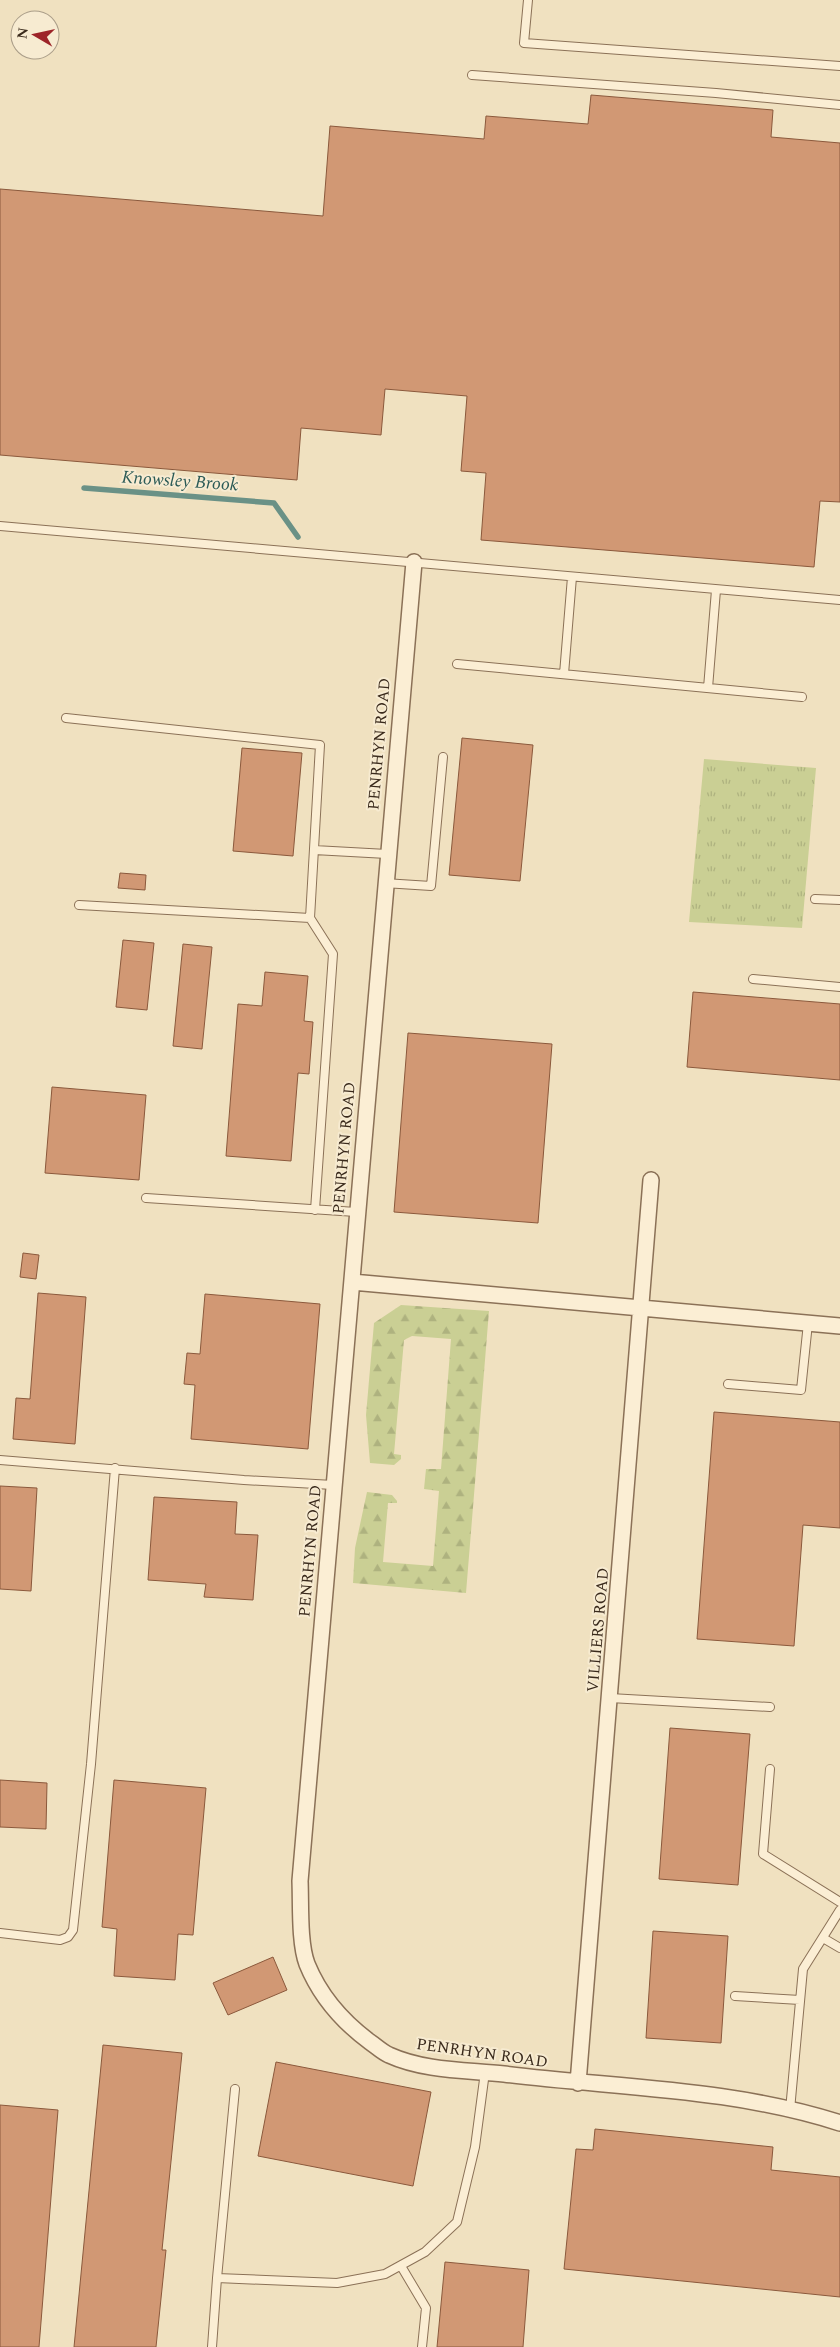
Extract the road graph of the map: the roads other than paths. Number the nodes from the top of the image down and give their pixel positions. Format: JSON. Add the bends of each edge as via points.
{"nodes":[{"id":1,"x":528,"y":0,"type":"edge"},
{"id":2,"x":840,"y":66,"type":"edge"},
{"id":3,"x":472,"y":75,"type":"dead end"},
{"id":4,"x":840,"y":105,"type":"edge"},
{"id":5,"x":0,"y":526,"type":"edge"},
{"id":6,"x":414,"y":562,"type":"junction"},
{"id":7,"x":572,"y":576,"type":"junction"},
{"id":8,"x":716,"y":590,"type":"junction"},
{"id":9,"x":840,"y":600,"type":"edge"},
{"id":10,"x":457,"y":664,"type":"dead end"},
{"id":11,"x":564,"y":674,"type":"junction"},
{"id":12,"x":708,"y":688,"type":"junction"},
{"id":13,"x":802,"y":697,"type":"dead end"},
{"id":14,"x":66,"y":718,"type":"dead end"},
{"id":15,"x":443,"y":757,"type":"dead end"},
{"id":16,"x":314,"y":850,"type":"junction"},
{"id":17,"x":387,"y":854,"type":"junction"},
{"id":18,"x":384,"y":883,"type":"junction"},
{"id":19,"x":815,"y":899,"type":"dead end"},
{"id":20,"x":840,"y":900,"type":"edge"},
{"id":21,"x":79,"y":906,"type":"dead end"},
{"id":22,"x":310,"y":918,"type":"junction"},
{"id":23,"x":753,"y":979,"type":"dead end"},
{"id":24,"x":840,"y":988,"type":"edge"},
{"id":25,"x":651,"y":1180,"type":"dead end"},
{"id":26,"x":146,"y":1198,"type":"dead end"},
{"id":27,"x":315,"y":1210,"type":"junction"},
{"id":28,"x":356,"y":1212,"type":"junction"},
{"id":29,"x":352,"y":1282,"type":"junction"},
{"id":30,"x":641,"y":1307,"type":"junction"},
{"id":31,"x":808,"y":1323,"type":"junction"},
{"id":32,"x":840,"y":1326,"type":"edge"},
{"id":33,"x":728,"y":1384,"type":"dead end"},
{"id":34,"x":0,"y":1460,"type":"edge"},
{"id":35,"x":115,"y":1468,"type":"junction"},
{"id":36,"x":333,"y":1484,"type":"junction"},
{"id":37,"x":610,"y":1698,"type":"junction"},
{"id":38,"x":770,"y":1707,"type":"dead end"},
{"id":39,"x":770,"y":1769,"type":"dead end"},
{"id":40,"x":840,"y":1902,"type":"edge"},
{"id":41,"x":840,"y":1910,"type":"edge"},
{"id":42,"x":0,"y":1933,"type":"edge"},
{"id":43,"x":823,"y":1938,"type":"junction"},
{"id":44,"x":840,"y":1948,"type":"edge"},
{"id":45,"x":735,"y":1996,"type":"dead end"},
{"id":46,"x":800,"y":2000,"type":"junction"},
{"id":47,"x":485,"y":2072,"type":"junction"},
{"id":48,"x":578,"y":2083,"type":"junction"},
{"id":49,"x":235,"y":2089,"type":"dead end"},
{"id":50,"x":790,"y":2110,"type":"junction"},
{"id":51,"x":840,"y":2123,"type":"edge"},
{"id":52,"x":400,"y":2266,"type":"junction"},
{"id":53,"x":217,"y":2278,"type":"junction"},
{"id":54,"x":212,"y":2347,"type":"edge"},
{"id":55,"x":422,"y":2347,"type":"edge"}],
"edges":[{"from":1,"to":2,"type":"lane","via":[[524,43]]},
{"from":3,"to":4,"type":"lane","via":[[716,92]]},
{"from":5,"to":6,"type":"lane"},
{"from":6,"to":7,"type":"lane"},
{"from":6,"to":17,"type":"street","name":"PENRHYN ROAD"},
{"from":7,"to":8,"type":"lane"},
{"from":7,"to":11,"type":"lane"},
{"from":8,"to":9,"type":"lane"},
{"from":8,"to":12,"type":"lane"},
{"from":10,"to":11,"type":"lane"},
{"from":11,"to":12,"type":"lane"},
{"from":12,"to":13,"type":"lane"},
{"from":14,"to":16,"type":"lane","via":[[320,745]]},
{"from":15,"to":18,"type":"lane","via":[[431,886]]},
{"from":16,"to":17,"type":"lane"},
{"from":16,"to":22,"type":"lane"},
{"from":17,"to":18,"type":"street","name":"PENRHYN ROAD"},
{"from":18,"to":28,"type":"street","name":"PENRHYN ROAD"},
{"from":19,"to":20,"type":"lane"},
{"from":21,"to":22,"type":"lane"},
{"from":22,"to":27,"type":"lane","via":[[333,954]]},
{"from":23,"to":24,"type":"lane"},
{"from":25,"to":30,"type":"street","name":"VILLIERS ROAD"},
{"from":26,"to":27,"type":"lane"},
{"from":27,"to":28,"type":"lane"},
{"from":28,"to":29,"type":"street","name":"PENRHYN ROAD"},
{"from":29,"to":30,"type":"street"},
{"from":29,"to":36,"type":"street","name":"PENRHYN ROAD"},
{"from":30,"to":31,"type":"street"},
{"from":30,"to":37,"type":"street","name":"VILLIERS ROAD"},
{"from":31,"to":32,"type":"street"},
{"from":31,"to":33,"type":"lane","via":[[801,1390]]},
{"from":34,"to":35,"type":"lane"},
{"from":35,"to":36,"type":"lane","via":[[244,1480]]},
{"from":35,"to":42,"type":"lane","via":[[91,1764],[73,1930],[60,1940]]},
{"from":36,"to":47,"type":"street","name":"PENRHYN ROAD","via":[[300,1881],[301,1926],[307,1962],[328,2001],[351,2028],[388,2055],[425,2066]]},
{"from":37,"to":38,"type":"lane"},
{"from":37,"to":48,"type":"street","name":"VILLIERS ROAD"},
{"from":39,"to":40,"type":"lane","via":[[763,1854]]},
{"from":41,"to":43,"type":"lane"},
{"from":43,"to":44,"type":"lane"},
{"from":43,"to":46,"type":"lane","via":[[803,1969]]},
{"from":45,"to":46,"type":"lane"},
{"from":46,"to":50,"type":"lane"},
{"from":47,"to":48,"type":"street","name":"PENRHYN ROAD"},
{"from":47,"to":52,"type":"lane","via":[[475,2147],[457,2222],[426,2252]]},
{"from":48,"to":50,"type":"street","name":"PENRHYN ROAD","via":[[701,2093]]},
{"from":49,"to":53,"type":"lane"},
{"from":50,"to":51,"type":"street","name":"PENRHYN ROAD"},
{"from":52,"to":53,"type":"lane","via":[[385,2274],[337,2283]]},
{"from":52,"to":55,"type":"lane","via":[[426,2308]]},
{"from":53,"to":54,"type":"lane"}]}
